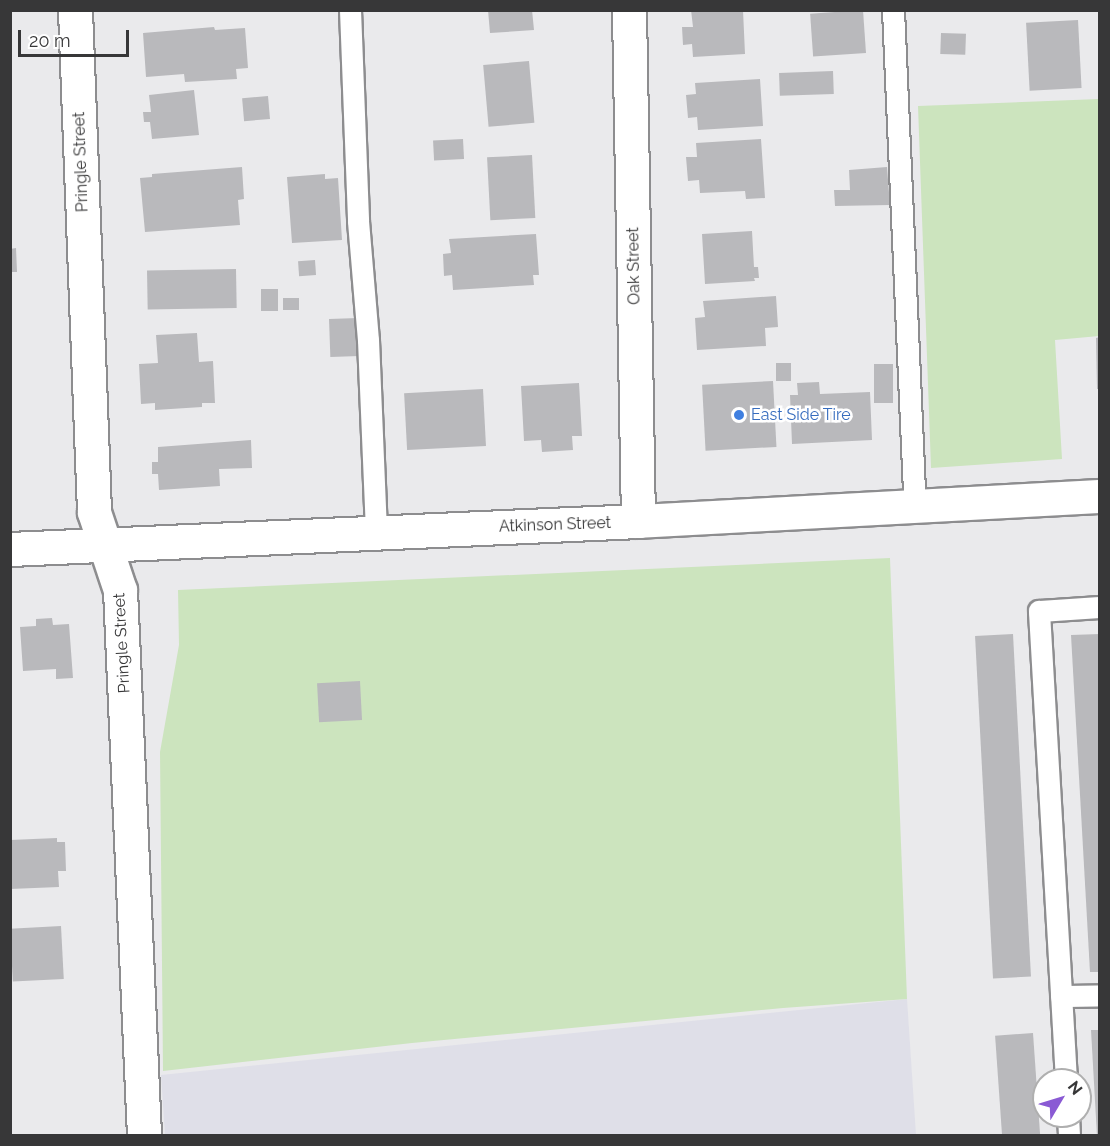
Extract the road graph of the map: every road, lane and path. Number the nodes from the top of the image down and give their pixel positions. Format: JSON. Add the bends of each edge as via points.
{"nodes":[{"id":1,"x":75,"y":10,"type":"edge"},
{"id":2,"x":350,"y":10,"type":"edge"},
{"id":3,"x":629,"y":10,"type":"edge"},
{"id":4,"x":893,"y":10,"type":"edge"},
{"id":5,"x":1100,"y":496,"type":"edge"},
{"id":6,"x":915,"y":504,"type":"junction"},
{"id":7,"x":638,"y":521,"type":"junction"},
{"id":8,"x":376,"y":532,"type":"junction"},
{"id":9,"x":103,"y":544,"type":"junction"},
{"id":10,"x":10,"y":549,"type":"edge"},
{"id":11,"x":1100,"y":607,"type":"edge"},
{"id":12,"x":1100,"y":994,"type":"edge"},
{"id":13,"x":1061,"y":996,"type":"junction"},
{"id":14,"x":1065,"y":1068,"type":"edge"},
{"id":15,"x":144,"y":1136,"type":"edge"}],
"edges":[{"from":1,"to":9,"type":"street","name":"Pringle Street","via":[[93,512]]},
{"from":2,"to":8,"type":"lane"},
{"from":3,"to":7,"type":"street","name":"Oak Street"},
{"from":4,"to":6,"type":"lane"},
{"from":5,"to":6,"type":"street","name":"Atkinson Street"},
{"from":6,"to":7,"type":"street","name":"Atkinson Street"},
{"from":7,"to":8,"type":"street","name":"Atkinson Street"},
{"from":8,"to":9,"type":"street","name":"Atkinson Street"},
{"from":9,"to":10,"type":"street","name":"Atkinson Street"},
{"from":9,"to":15,"type":"street","name":"Pringle Street","via":[[120,590]]},
{"from":11,"to":13,"type":"lane","via":[[1039,611]]},
{"from":12,"to":13,"type":"lane"},
{"from":13,"to":14,"type":"lane"}]}
